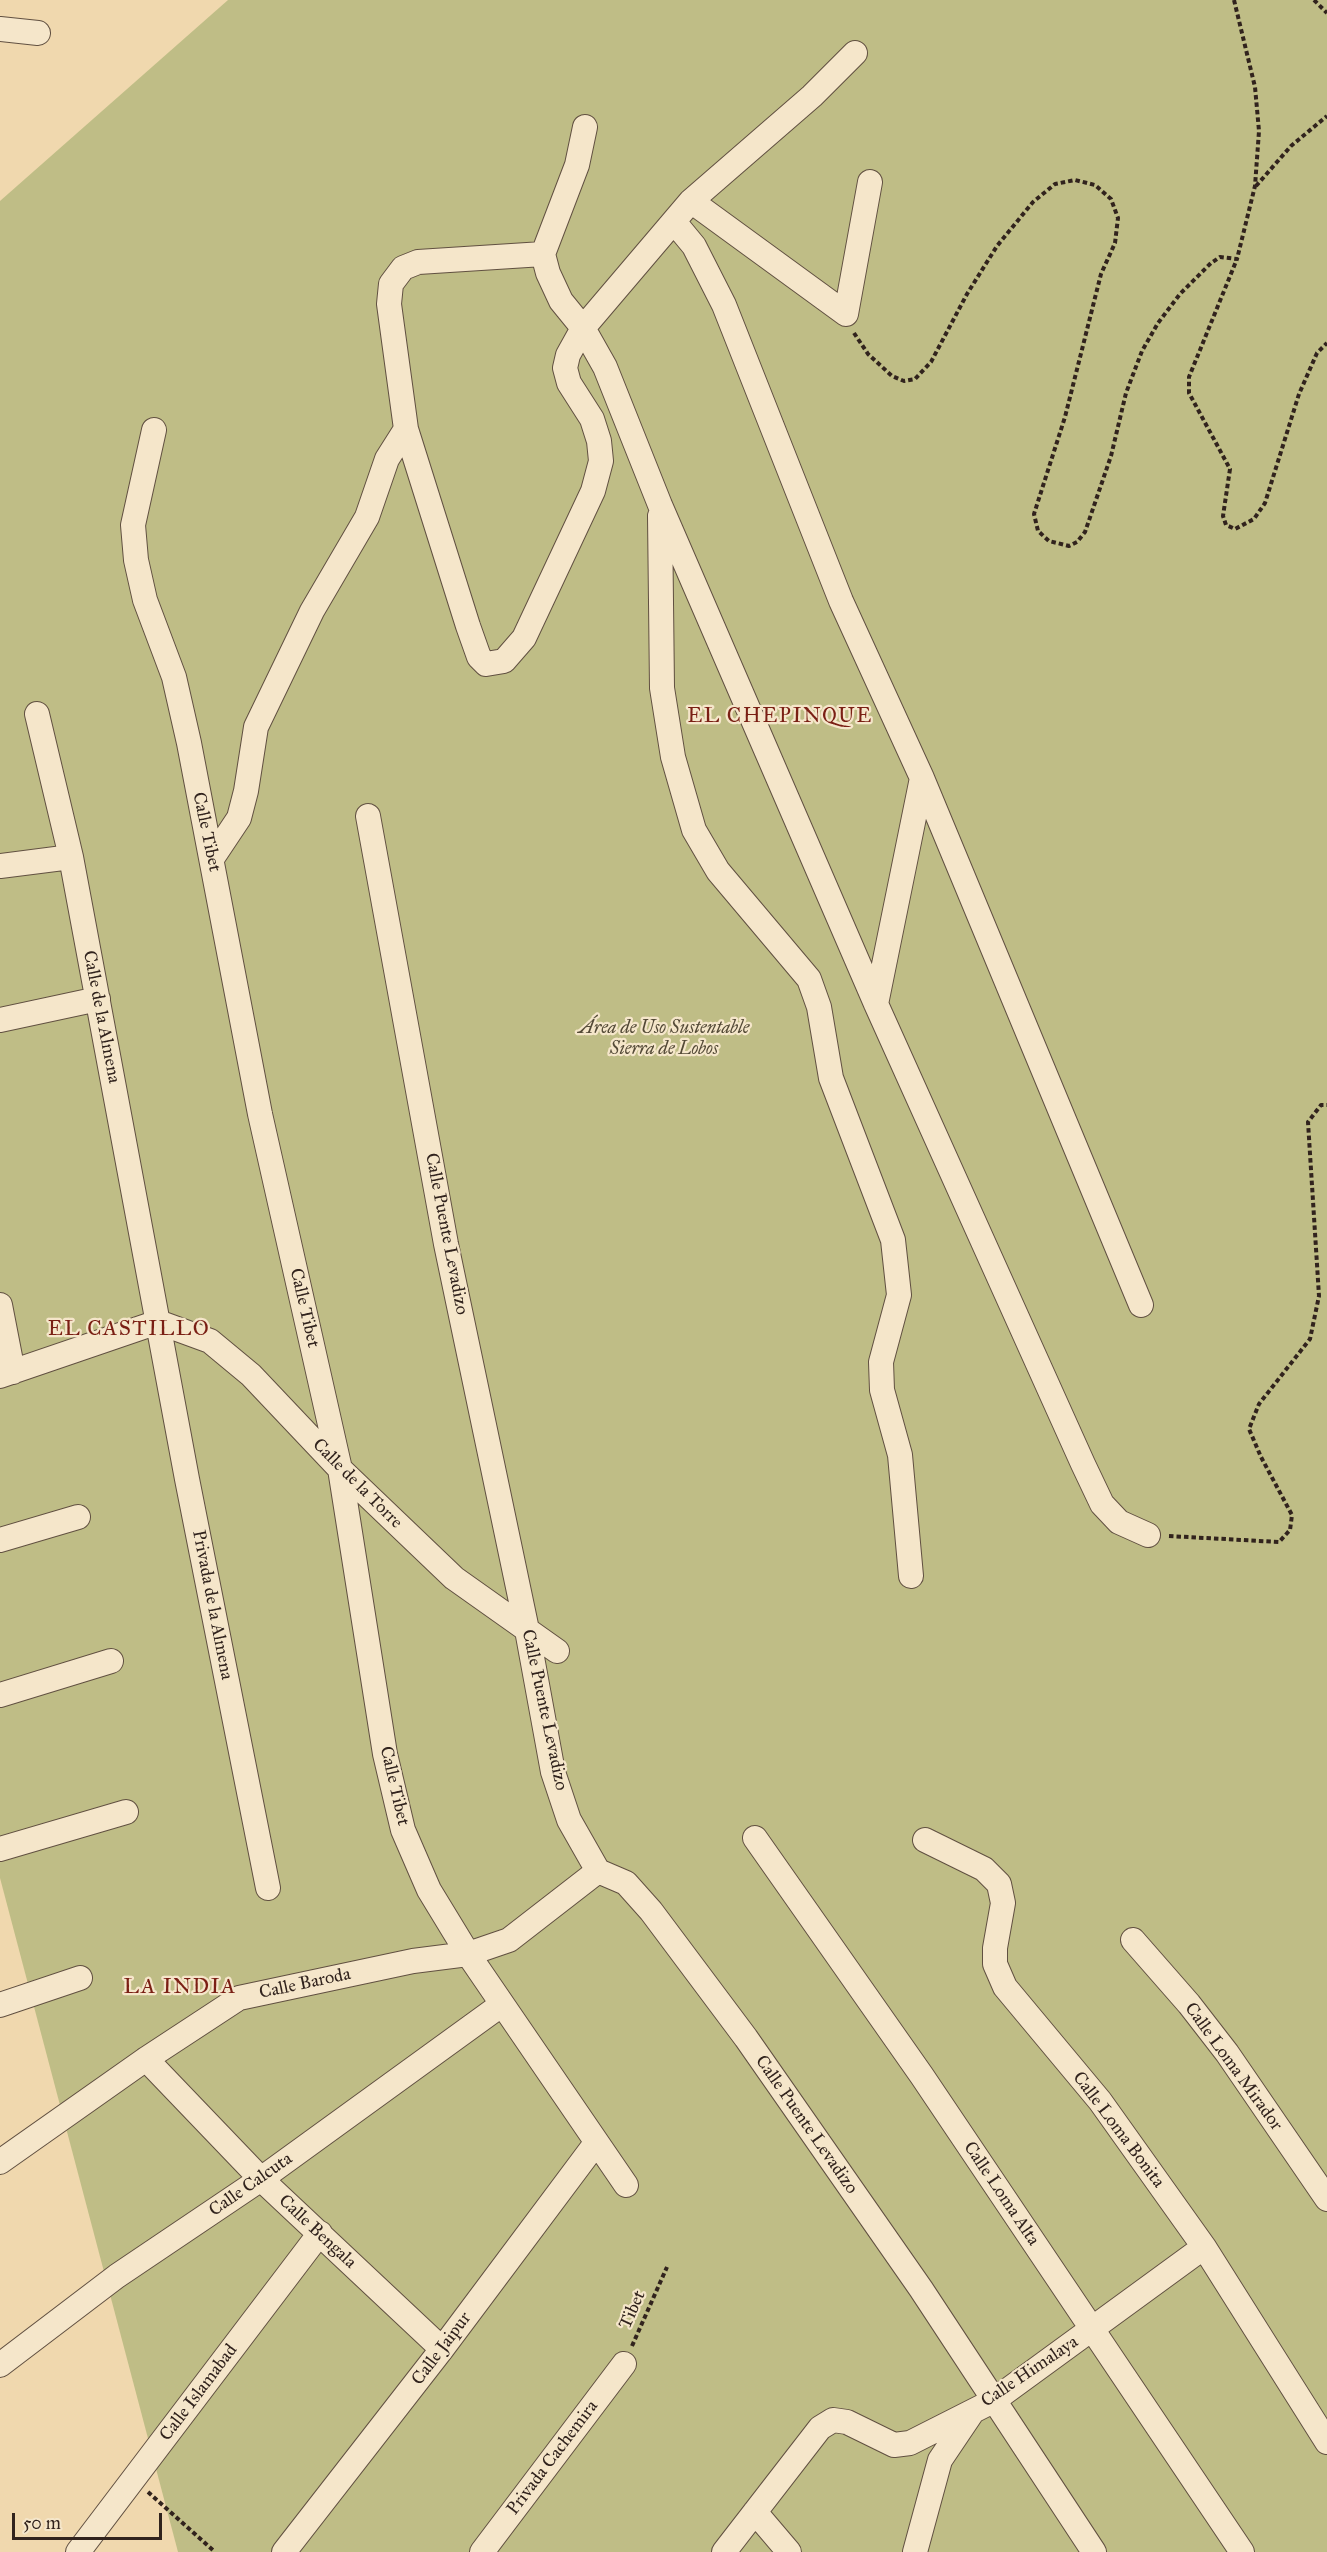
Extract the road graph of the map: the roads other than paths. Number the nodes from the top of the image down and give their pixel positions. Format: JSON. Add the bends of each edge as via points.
{"nodes":[{"id":1,"x":0,"y":29,"type":"edge"},
{"id":2,"x":38,"y":33,"type":"dead end"},
{"id":3,"x":855,"y":53,"type":"dead end"},
{"id":4,"x":585,"y":127,"type":"dead end"},
{"id":5,"x":870,"y":182,"type":"dead end"},
{"id":6,"x":691,"y":201,"type":"junction"},
{"id":7,"x":675,"y":223,"type":"junction"},
{"id":8,"x":543,"y":254,"type":"junction"},
{"id":9,"x":583,"y":328,"type":"junction"},
{"id":10,"x":406,"y":429,"type":"junction"},
{"id":11,"x":154,"y":430,"type":"dead end"},
{"id":12,"x":660,"y":505,"type":"junction"},
{"id":13,"x":37,"y":714,"type":"dead end"},
{"id":14,"x":922,"y":778,"type":"junction"},
{"id":15,"x":368,"y":816,"type":"dead end"},
{"id":16,"x":71,"y":857,"type":"junction"},
{"id":17,"x":213,"y":857,"type":"junction"},
{"id":18,"x":0,"y":866,"type":"edge"},
{"id":19,"x":98,"y":999,"type":"junction"},
{"id":20,"x":876,"y":1004,"type":"junction"},
{"id":21,"x":0,"y":1020,"type":"edge"},
{"id":22,"x":0,"y":1305,"type":"edge"},
{"id":23,"x":1141,"y":1305,"type":"dead end"},
{"id":24,"x":158,"y":1322,"type":"junction"},
{"id":25,"x":7,"y":1374,"type":"edge"},
{"id":26,"x":340,"y":1469,"type":"junction"},
{"id":27,"x":78,"y":1517,"type":"dead end"},
{"id":28,"x":1148,"y":1535,"type":"road end"},
{"id":29,"x":0,"y":1540,"type":"edge"},
{"id":30,"x":911,"y":1576,"type":"dead end"},
{"id":31,"x":527,"y":1630,"type":"junction"},
{"id":32,"x":557,"y":1651,"type":"dead end"},
{"id":33,"x":111,"y":1661,"type":"dead end"},
{"id":34,"x":0,"y":1695,"type":"edge"},
{"id":35,"x":126,"y":1812,"type":"dead end"},
{"id":36,"x":756,"y":1838,"type":"dead end"},
{"id":37,"x":925,"y":1840,"type":"dead end"},
{"id":38,"x":0,"y":1849,"type":"edge"},
{"id":39,"x":598,"y":1871,"type":"junction"},
{"id":40,"x":268,"y":1888,"type":"dead end"},
{"id":41,"x":1133,"y":1940,"type":"dead end"},
{"id":42,"x":468,"y":1954,"type":"junction"},
{"id":43,"x":80,"y":1978,"type":"dead end"},
{"id":44,"x":0,"y":2005,"type":"edge"},
{"id":45,"x":501,"y":2005,"type":"junction"},
{"id":46,"x":146,"y":2059,"type":"junction"},
{"id":47,"x":596,"y":2143,"type":"junction"},
{"id":48,"x":0,"y":2162,"type":"edge"},
{"id":49,"x":261,"y":2179,"type":"junction"},
{"id":50,"x":626,"y":2185,"type":"dead end"},
{"id":51,"x":1327,"y":2199,"type":"edge"},
{"id":52,"x":320,"y":2233,"type":"junction"},
{"id":53,"x":1204,"y":2247,"type":"junction"},
{"id":54,"x":1092,"y":2330,"type":"junction"},
{"id":55,"x":442,"y":2349,"type":"junction"},
{"id":56,"x":624,"y":2364,"type":"road end"},
{"id":57,"x":0,"y":2365,"type":"edge"},
{"id":58,"x":984,"y":2406,"type":"junction"},
{"id":59,"x":1327,"y":2442,"type":"edge"},
{"id":60,"x":755,"y":2512,"type":"junction"},
{"id":61,"x":78,"y":2552,"type":"edge"},
{"id":62,"x":284,"y":2552,"type":"edge"},
{"id":63,"x":482,"y":2552,"type":"edge"},
{"id":64,"x":724,"y":2552,"type":"edge"},
{"id":65,"x":789,"y":2552,"type":"edge"},
{"id":66,"x":915,"y":2552,"type":"edge"},
{"id":67,"x":1094,"y":2552,"type":"edge"},
{"id":68,"x":1242,"y":2552,"type":"edge"}],
"edges":[{"from":1,"to":2,"type":"street"},
{"from":3,"to":6,"type":"street","via":[[812,96]]},
{"from":4,"to":8,"type":"street","via":[[577,165]]},
{"from":5,"to":6,"type":"street","via":[[846,314]]},
{"from":6,"to":7,"type":"street"},
{"from":7,"to":9,"type":"street"},
{"from":7,"to":14,"type":"street","via":[[694,246],[724,305],[841,601]]},
{"from":8,"to":9,"type":"street","via":[[561,301]]},
{"from":8,"to":10,"type":"street","via":[[418,262],[403,268],[391,284],[389,304]]},
{"from":9,"to":10,"type":"street","via":[[568,355],[566,368],[569,383],[592,419],[601,461],[593,490],[524,638],[504,661],[486,664],[479,657]]},
{"from":9,"to":12,"type":"street","via":[[605,367]]},
{"from":10,"to":17,"type":"street","via":[[387,459],[367,517],[312,611],[256,727],[238,818]]},
{"from":11,"to":17,"type":"street","name":"Calle Tibet","via":[[133,525],[136,560],[145,600],[174,677]]},
{"from":12,"to":20,"type":"street"},
{"from":12,"to":30,"type":"street","via":[[662,688],[673,757],[694,830],[718,871],[809,979],[819,1007],[831,1078],[892,1240],[899,1295],[881,1362],[882,1390],[900,1455]]},
{"from":13,"to":16,"type":"street","name":"Calle de la Almena"},
{"from":14,"to":20,"type":"street"},
{"from":14,"to":23,"type":"street"},
{"from":15,"to":31,"type":"street","name":"Calle Puente Levadizo","via":[[446,1244]]},
{"from":16,"to":18,"type":"street"},
{"from":16,"to":19,"type":"street","name":"Calle de la Almena"},
{"from":17,"to":26,"type":"street","name":"Calle Tibet","via":[[260,1114]]},
{"from":19,"to":21,"type":"street"},
{"from":19,"to":24,"type":"street","name":"Calle de la Almena"},
{"from":20,"to":28,"type":"street","via":[[1102,1504],[1119,1522]]},
{"from":22,"to":25,"type":"street"},
{"from":24,"to":25,"type":"street"},
{"from":24,"to":26,"type":"street","name":"Calle de la Torre","via":[[210,1341],[251,1375]]},
{"from":24,"to":40,"type":"street","name":"Privada de la Almena"},
{"from":26,"to":31,"type":"street","name":"Calle de la Torre","via":[[454,1578]]},
{"from":26,"to":42,"type":"street","name":"Calle Tibet","via":[[385,1754],[403,1830],[429,1890]]},
{"from":27,"to":29,"type":"street"},
{"from":31,"to":32,"type":"street","name":"Calle de la Torre"},
{"from":31,"to":39,"type":"street","name":"Calle Puente Levadizo","via":[[553,1772],[569,1820]]},
{"from":33,"to":34,"type":"street"},
{"from":35,"to":38,"type":"street"},
{"from":36,"to":54,"type":"street","name":"Calle Loma Alta"},
{"from":37,"to":53,"type":"street","name":"Calle Loma Bonita","via":[[984,1869],[999,1884],[1003,1903],[995,1964],[1005,1987],[1100,2101]]},
{"from":39,"to":42,"type":"street","name":"Calle Baroda","via":[[509,1940]]},
{"from":39,"to":58,"type":"street","name":"Calle Puente Levadizo","via":[[626,1883],[651,1911],[746,2038],[921,2289]]},
{"from":41,"to":51,"type":"street","name":"Calle Loma Mirador","via":[[1221,2045]]},
{"from":42,"to":45,"type":"street","name":"Calle Tibet"},
{"from":42,"to":46,"type":"street","name":"Calle Baroda","via":[[412,1961],[239,1998]]},
{"from":43,"to":44,"type":"street"},
{"from":45,"to":47,"type":"street","name":"Calle Tibet"},
{"from":45,"to":49,"type":"street","name":"Calle Calcuta"},
{"from":46,"to":48,"type":"street","name":"Calle Baroda"},
{"from":46,"to":49,"type":"street","name":"Calle Bengala"},
{"from":47,"to":50,"type":"street","name":"Calle Tibet"},
{"from":47,"to":55,"type":"street","name":"Calle Jaipur"},
{"from":49,"to":52,"type":"street","name":"Calle Bengala"},
{"from":49,"to":57,"type":"street","name":"Calle Calcuta","via":[[117,2276]]},
{"from":52,"to":55,"type":"street","name":"Calle Bengala"},
{"from":52,"to":61,"type":"street","name":"Calle Islamabad"},
{"from":53,"to":54,"type":"street","name":"Calle Himalaya"},
{"from":53,"to":59,"type":"street","name":"Calle Loma Bonita"},
{"from":54,"to":58,"type":"street","name":"Calle Himalaya"},
{"from":54,"to":68,"type":"street","name":"Calle Loma Alta"},
{"from":55,"to":62,"type":"street","name":"Calle Jaipur"},
{"from":56,"to":63,"type":"street","name":"Privada Cachemira"},
{"from":58,"to":60,"type":"street","name":"Calle Himalaya","via":[[910,2443],[894,2445],[847,2422],[833,2420],[820,2428]]},
{"from":58,"to":66,"type":"street","via":[[940,2460]]},
{"from":58,"to":67,"type":"street","name":"Calle Puente Levadizo"},
{"from":60,"to":64,"type":"street","name":"Calle Himalaya"},
{"from":60,"to":65,"type":"street"}]}
